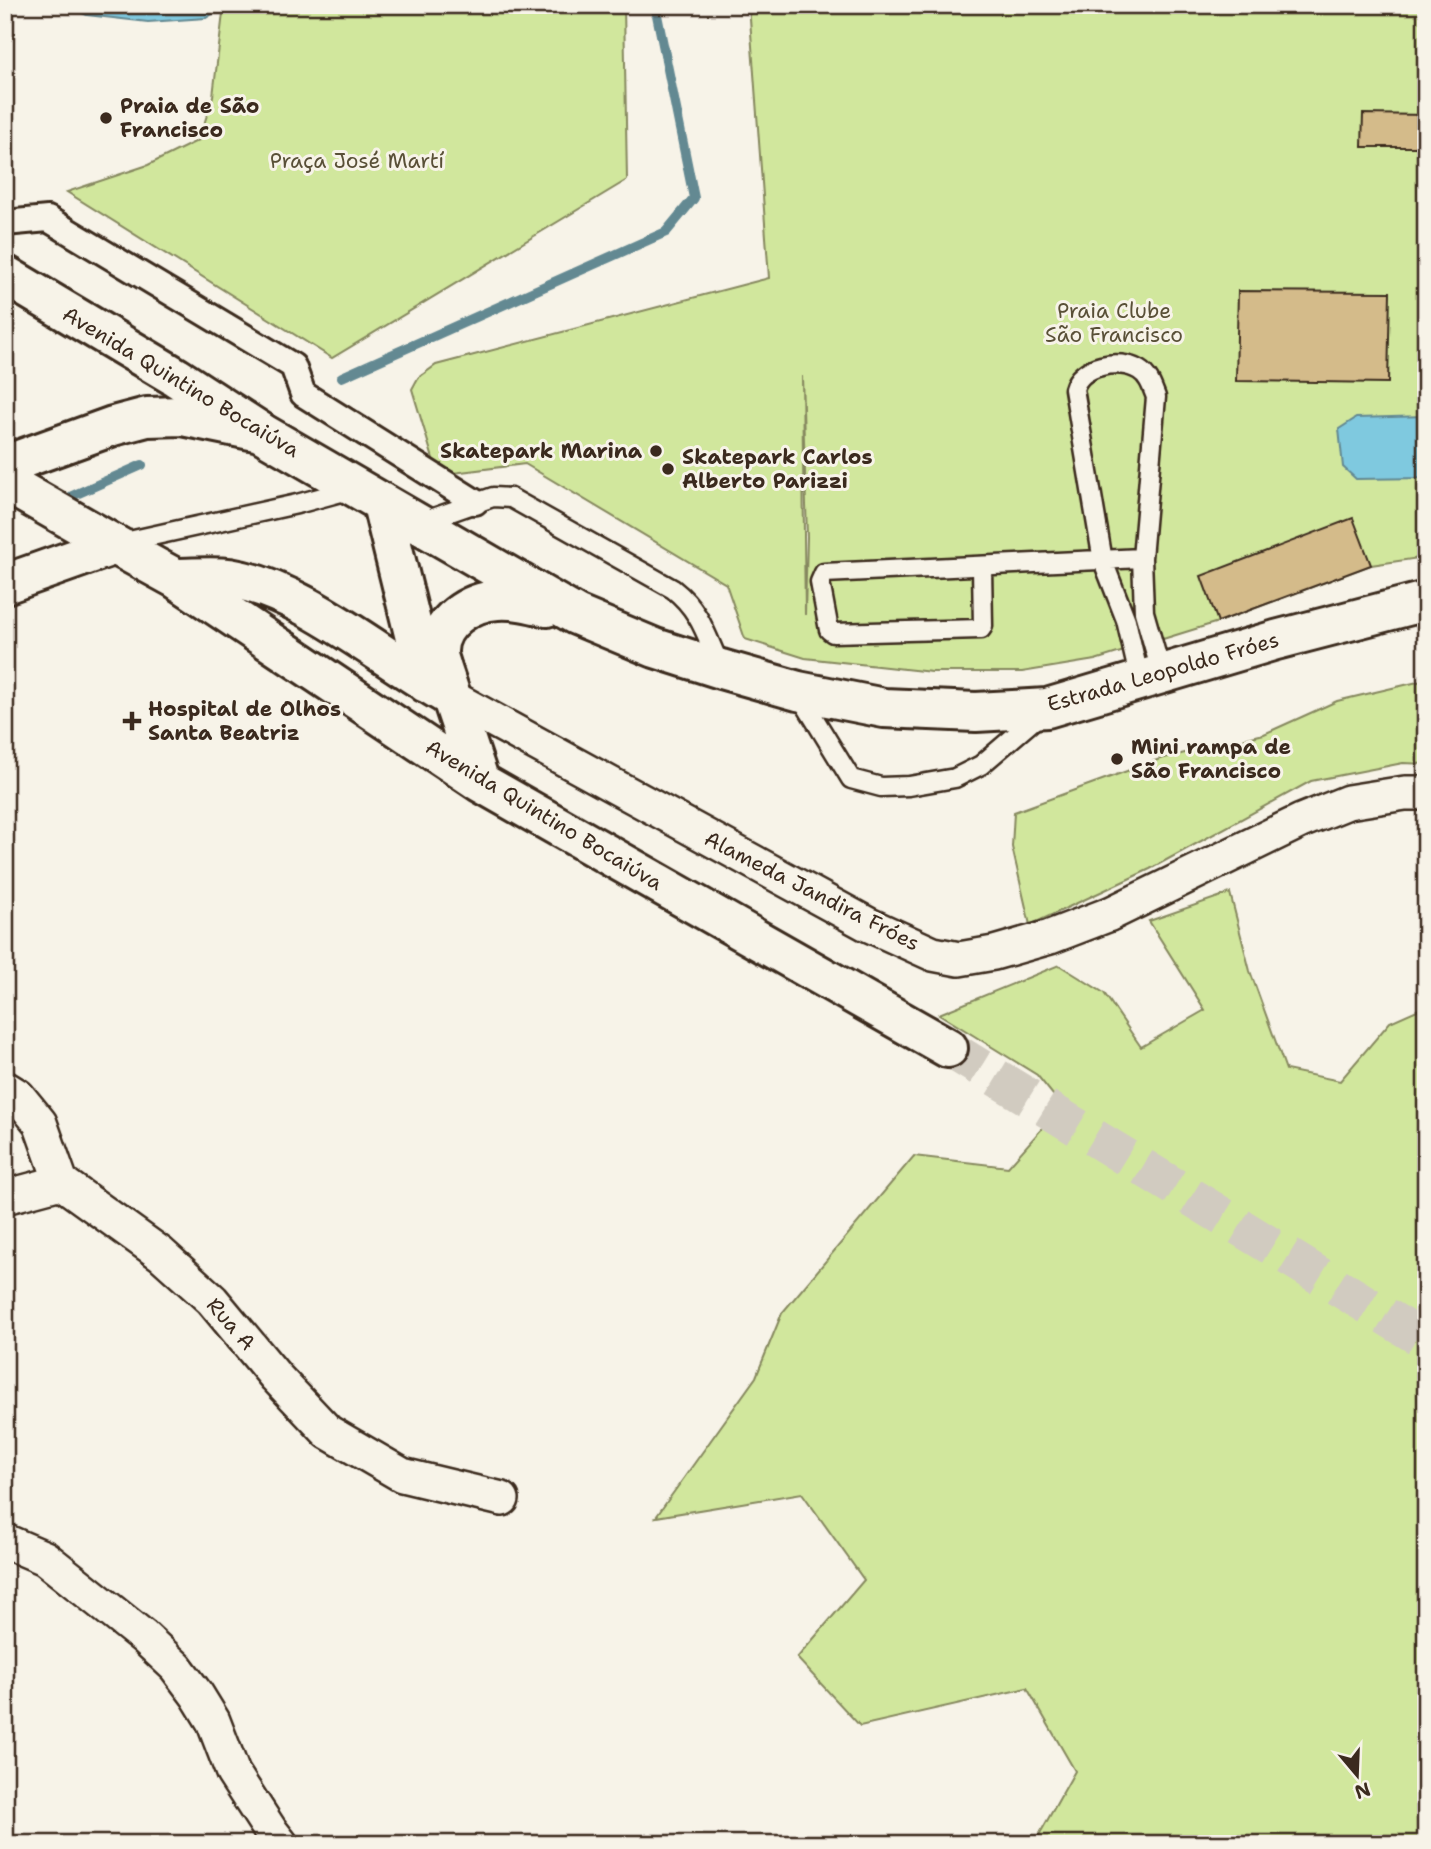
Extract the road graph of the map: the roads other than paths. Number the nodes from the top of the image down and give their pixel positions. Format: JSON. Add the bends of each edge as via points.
{"nodes":[{"id":1,"x":5,"y":223,"type":"edge"},
{"id":2,"x":5,"y":275,"type":"edge"},
{"id":3,"x":260,"y":432,"type":"junction"},
{"id":4,"x":5,"y":465,"type":"edge"},
{"id":5,"x":5,"y":482,"type":"edge"},
{"id":6,"x":369,"y":496,"type":"junction"},
{"id":7,"x":475,"y":502,"type":"junction"},
{"id":8,"x":417,"y":524,"type":"junction"},
{"id":9,"x":115,"y":545,"type":"junction"},
{"id":10,"x":1142,"y":558,"type":"junction"},
{"id":11,"x":1103,"y":561,"type":"junction"},
{"id":12,"x":982,"y":567,"type":"junction"},
{"id":13,"x":176,"y":578,"type":"junction"},
{"id":14,"x":5,"y":584,"type":"edge"},
{"id":15,"x":1426,"y":601,"type":"edge"},
{"id":16,"x":576,"y":615,"type":"junction"},
{"id":17,"x":721,"y":669,"type":"junction"},
{"id":18,"x":1151,"y":678,"type":"junction"},
{"id":19,"x":438,"y":690,"type":"junction"},
{"id":20,"x":798,"y":691,"type":"junction"},
{"id":21,"x":1048,"y":708,"type":"junction"},
{"id":22,"x":480,"y":782,"type":"junction"},
{"id":23,"x":1426,"y":793,"type":"edge"},
{"id":24,"x":948,"y":1048,"type":"tunnel mouth"},
{"id":25,"x":5,"y":1088,"type":"edge"},
{"id":26,"x":61,"y":1182,"type":"junction"},
{"id":27,"x":5,"y":1197,"type":"edge"},
{"id":28,"x":502,"y":1499,"type":"dead end"},
{"id":29,"x":5,"y":1541,"type":"edge"},
{"id":30,"x":281,"y":1844,"type":"edge"}],
"edges":[{"from":1,"to":7,"type":"street","via":[[48,219],[293,366],[303,394]]},
{"from":2,"to":3,"type":"main road","name":"Avenida Quintino Bocaiúva"},
{"from":3,"to":4,"type":"main road","via":[[182,416],[147,417]]},
{"from":3,"to":6,"type":"main road","name":"Avenida Quintino Bocaiúva"},
{"from":5,"to":9,"type":"main road","name":"Avenida Quintino Bocaiúva"},
{"from":6,"to":8,"type":"main road","name":"Avenida Quintino Bocaiúva"},
{"from":6,"to":9,"type":"lane","via":[[297,504]]},
{"from":6,"to":19,"type":"main road"},
{"from":7,"to":8,"type":"lane"},
{"from":7,"to":17,"type":"lane","via":[[511,498],[673,589],[689,601]]},
{"from":8,"to":16,"type":"main road","name":"Avenida Quintino Bocaiúva"},
{"from":9,"to":13,"type":"main road","name":"Avenida Quintino Bocaiúva"},
{"from":9,"to":14,"type":"main road"},
{"from":10,"to":11,"type":"lane"},
{"from":10,"to":11,"type":"lane","via":[[1156,397],[1150,380],[1140,370],[1126,365],[1095,367],[1076,379],[1074,389]]},
{"from":10,"to":18,"type":"lane"},
{"from":11,"to":12,"type":"lane"},
{"from":11,"to":18,"type":"lane"},
{"from":12,"to":12,"type":"lane","via":[[981,629],[829,630],[820,582],[824,573]]},
{"from":13,"to":19,"type":"main road","via":[[227,578],[258,585],[305,606]]},
{"from":13,"to":22,"type":"main road","name":"Avenida Quintino Bocaiúva"},
{"from":15,"to":18,"type":"main road","name":"Estrada Leopoldo Fróes"},
{"from":16,"to":17,"type":"main road","name":"Estrada Leopoldo Fróes"},
{"from":16,"to":19,"type":"main road","via":[[497,600],[465,610],[446,627],[438,652]]},
{"from":17,"to":20,"type":"main road","name":"Estrada Leopoldo Fróes"},
{"from":18,"to":21,"type":"main road","name":"Estrada Leopoldo Fróes"},
{"from":19,"to":22,"type":"main road"},
{"from":19,"to":23,"type":"street","name":"Alameda Jandira Fróes","via":[[867,924],[933,954],[959,959],[1050,937],[1110,914],[1348,802]]},
{"from":20,"to":21,"type":"main road","name":"Estrada Leopoldo Fróes","via":[[884,709],[976,712]]},
{"from":20,"to":21,"type":"lane","via":[[851,779],[881,787],[955,778],[981,765]]},
{"from":22,"to":24,"type":"main road","name":"Avenida Quintino Bocaiúva"},
{"from":25,"to":26,"type":"street","via":[[18,1096],[40,1123]]},
{"from":26,"to":27,"type":"street"},
{"from":26,"to":28,"type":"street","name":"Rua A","via":[[161,1254],[212,1300],[328,1433],[402,1475]]},
{"from":29,"to":30,"type":"street","via":[[44,1558],[176,1667],[213,1721],[233,1773]]}]}
